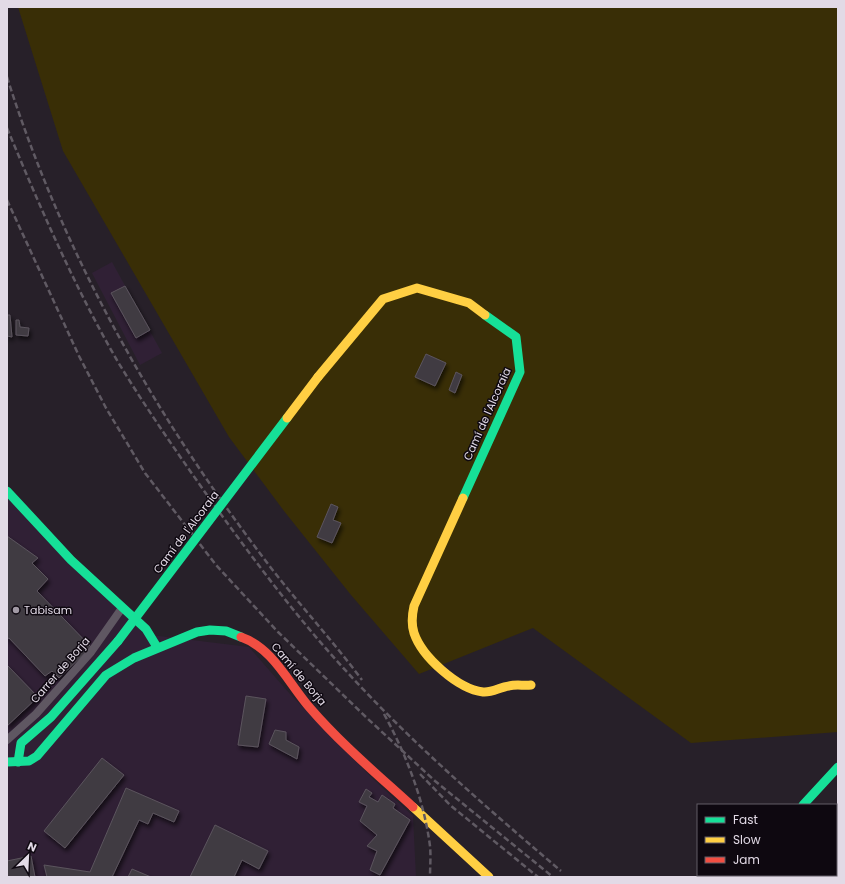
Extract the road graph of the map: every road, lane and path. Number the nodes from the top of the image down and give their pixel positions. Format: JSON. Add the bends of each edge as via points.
{"nodes":[{"id":1,"x":7,"y":491,"type":"edge"},
{"id":2,"x":122,"y":608,"type":"junction"},
{"id":3,"x":157,"y":647,"type":"junction"},
{"id":4,"x":531,"y":685,"type":"dead end"},
{"id":5,"x":7,"y":740,"type":"edge"},
{"id":6,"x":7,"y":762,"type":"edge"},
{"id":7,"x":18,"y":762,"type":"junction"},
{"id":8,"x":838,"y":767,"type":"edge"},
{"id":9,"x":804,"y":804,"type":"edge"},
{"id":10,"x":489,"y":877,"type":"edge"}],
"edges":[{"from":1,"to":2,"type":"street","via":[[71,560]]},
{"from":2,"to":3,"type":"street","via":[[152,635]]},
{"from":2,"to":5,"type":"street","name":"Carrer de Borja","via":[[92,652],[36,714]]},
{"from":3,"to":7,"type":"street","name":"Camí de Borja","via":[[106,676],[38,756]]},
{"from":3,"to":10,"type":"street","name":"Camí de Borja","via":[[210,630],[226,631],[254,641],[267,653],[310,708]]},
{"from":4,"to":7,"type":"street","name":"Camí de l'Alcoraia","bridge":true,"via":[[507,686],[488,693],[472,689],[434,663],[415,637],[412,622],[414,606],[520,372],[516,336],[469,303],[417,288],[383,299],[318,377],[118,641],[50,717],[21,743]]},
{"from":6,"to":7,"type":"street","name":"Camí de Borja"},
{"from":8,"to":9,"type":"street"}]}
